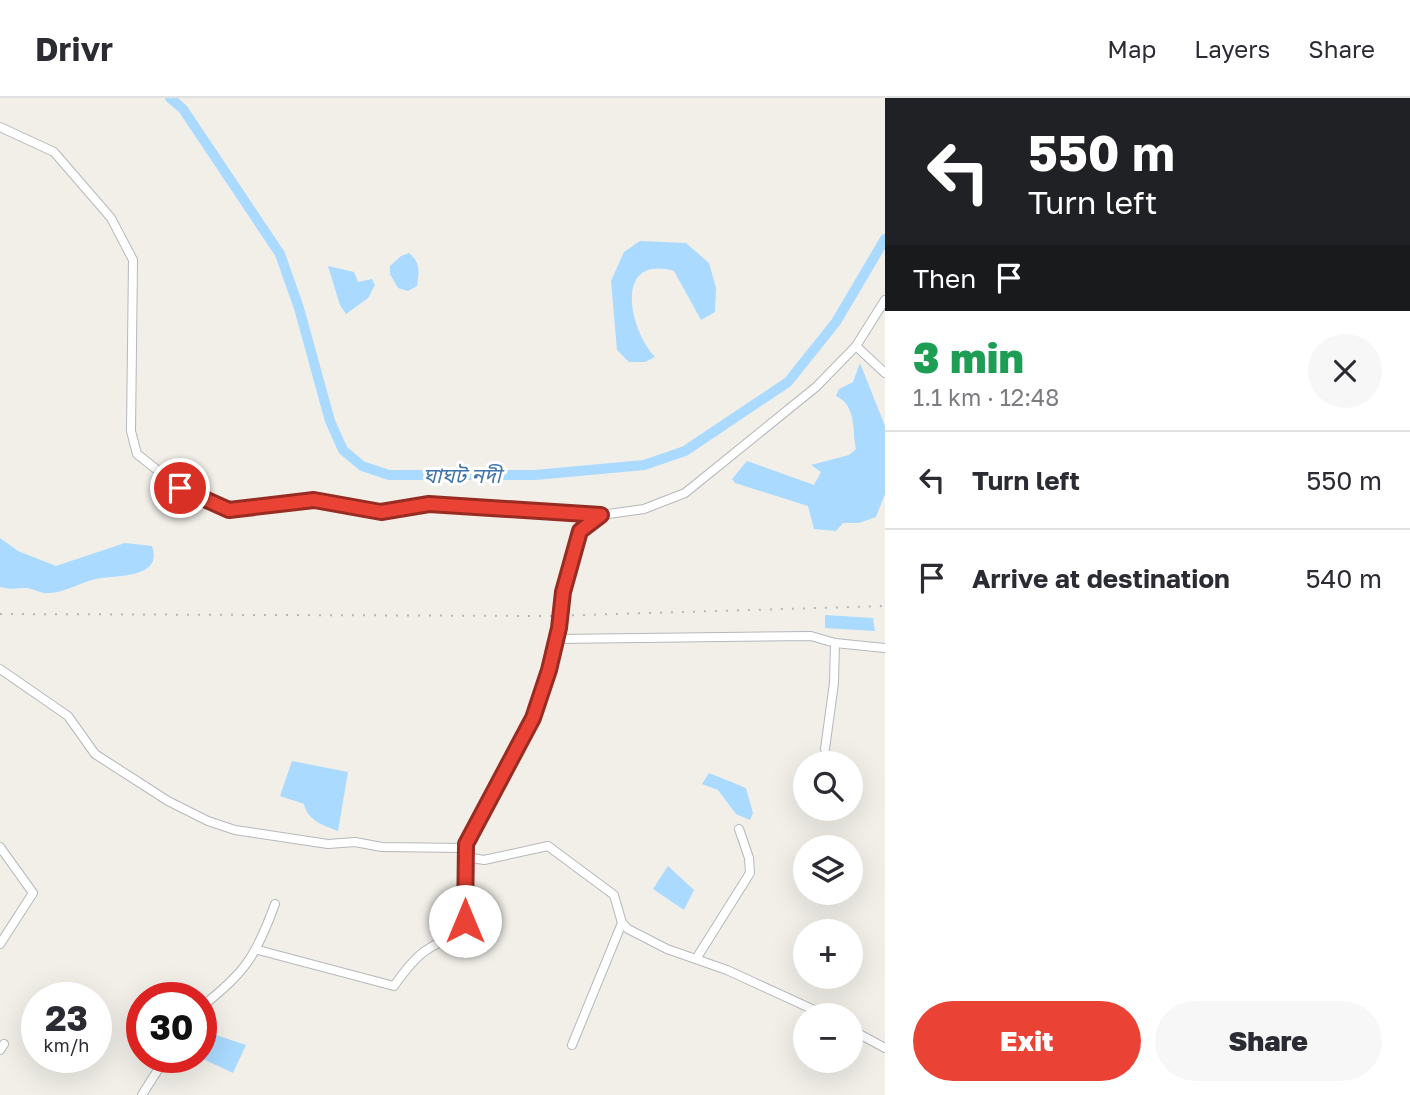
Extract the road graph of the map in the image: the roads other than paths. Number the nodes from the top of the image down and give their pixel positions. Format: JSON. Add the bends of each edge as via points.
{"nodes":[{"id":1,"x":0,"y":127,"type":"edge"},
{"id":2,"x":885,"y":300,"type":"edge"},
{"id":3,"x":856,"y":346,"type":"junction"},
{"id":4,"x":885,"y":373,"type":"edge"},
{"id":5,"x":601,"y":515,"type":"junction"},
{"id":6,"x":557,"y":639,"type":"junction"},
{"id":7,"x":835,"y":643,"type":"junction"},
{"id":8,"x":885,"y":648,"type":"edge"},
{"id":9,"x":0,"y":669,"type":"edge"},
{"id":10,"x":825,"y":749,"type":"dead end"},
{"id":11,"x":739,"y":830,"type":"dead end"},
{"id":12,"x":0,"y":847,"type":"edge"},
{"id":13,"x":465,"y":852,"type":"junction"},
{"id":14,"x":275,"y":904,"type":"dead end"},
{"id":15,"x":622,"y":923,"type":"junction"},
{"id":16,"x":466,"y":932,"type":"junction"},
{"id":17,"x":0,"y":944,"type":"edge"},
{"id":18,"x":258,"y":950,"type":"junction"},
{"id":19,"x":463,"y":953,"type":"dead end"},
{"id":20,"x":696,"y":959,"type":"junction"},
{"id":21,"x":217,"y":994,"type":"edge"},
{"id":22,"x":797,"y":1003,"type":"edge"},
{"id":23,"x":863,"y":1036,"type":"edge"},
{"id":24,"x":572,"y":1045,"type":"dead end"},
{"id":25,"x":885,"y":1048,"type":"edge"},
{"id":26,"x":156,"y":1073,"type":"edge"},
{"id":27,"x":142,"y":1095,"type":"edge"}],
"edges":[{"from":1,"to":5,"type":"street","via":[[54,152],[111,218],[133,260],[131,431],[137,454],[180,488],[229,510],[314,500],[381,512],[429,504]]},
{"from":2,"to":3,"type":"street"},
{"from":3,"to":4,"type":"street"},
{"from":3,"to":5,"type":"street","via":[[816,387],[685,493],[644,509]]},
{"from":5,"to":6,"type":"street","via":[[580,531],[565,582]]},
{"from":6,"to":7,"type":"street","via":[[811,636]]},
{"from":6,"to":13,"type":"street","via":[[528,730]]},
{"from":7,"to":8,"type":"street"},
{"from":7,"to":10,"type":"street"},
{"from":9,"to":13,"type":"street","via":[[68,716],[95,754],[208,821],[235,830],[328,844]]},
{"from":11,"to":20,"type":"street","via":[[750,873]]},
{"from":12,"to":17,"type":"street","via":[[33,893]]},
{"from":13,"to":15,"type":"street","via":[[484,860],[548,846],[614,895]]},
{"from":13,"to":16,"type":"street"},
{"from":14,"to":18,"type":"street"},
{"from":15,"to":20,"type":"street","via":[[642,937]]},
{"from":15,"to":24,"type":"street"},
{"from":16,"to":18,"type":"street","via":[[433,943],[394,986]]},
{"from":16,"to":19,"type":"street"},
{"from":18,"to":21,"type":"street"},
{"from":20,"to":22,"type":"street"},
{"from":23,"to":25,"type":"street"},
{"from":26,"to":27,"type":"street"}]}
